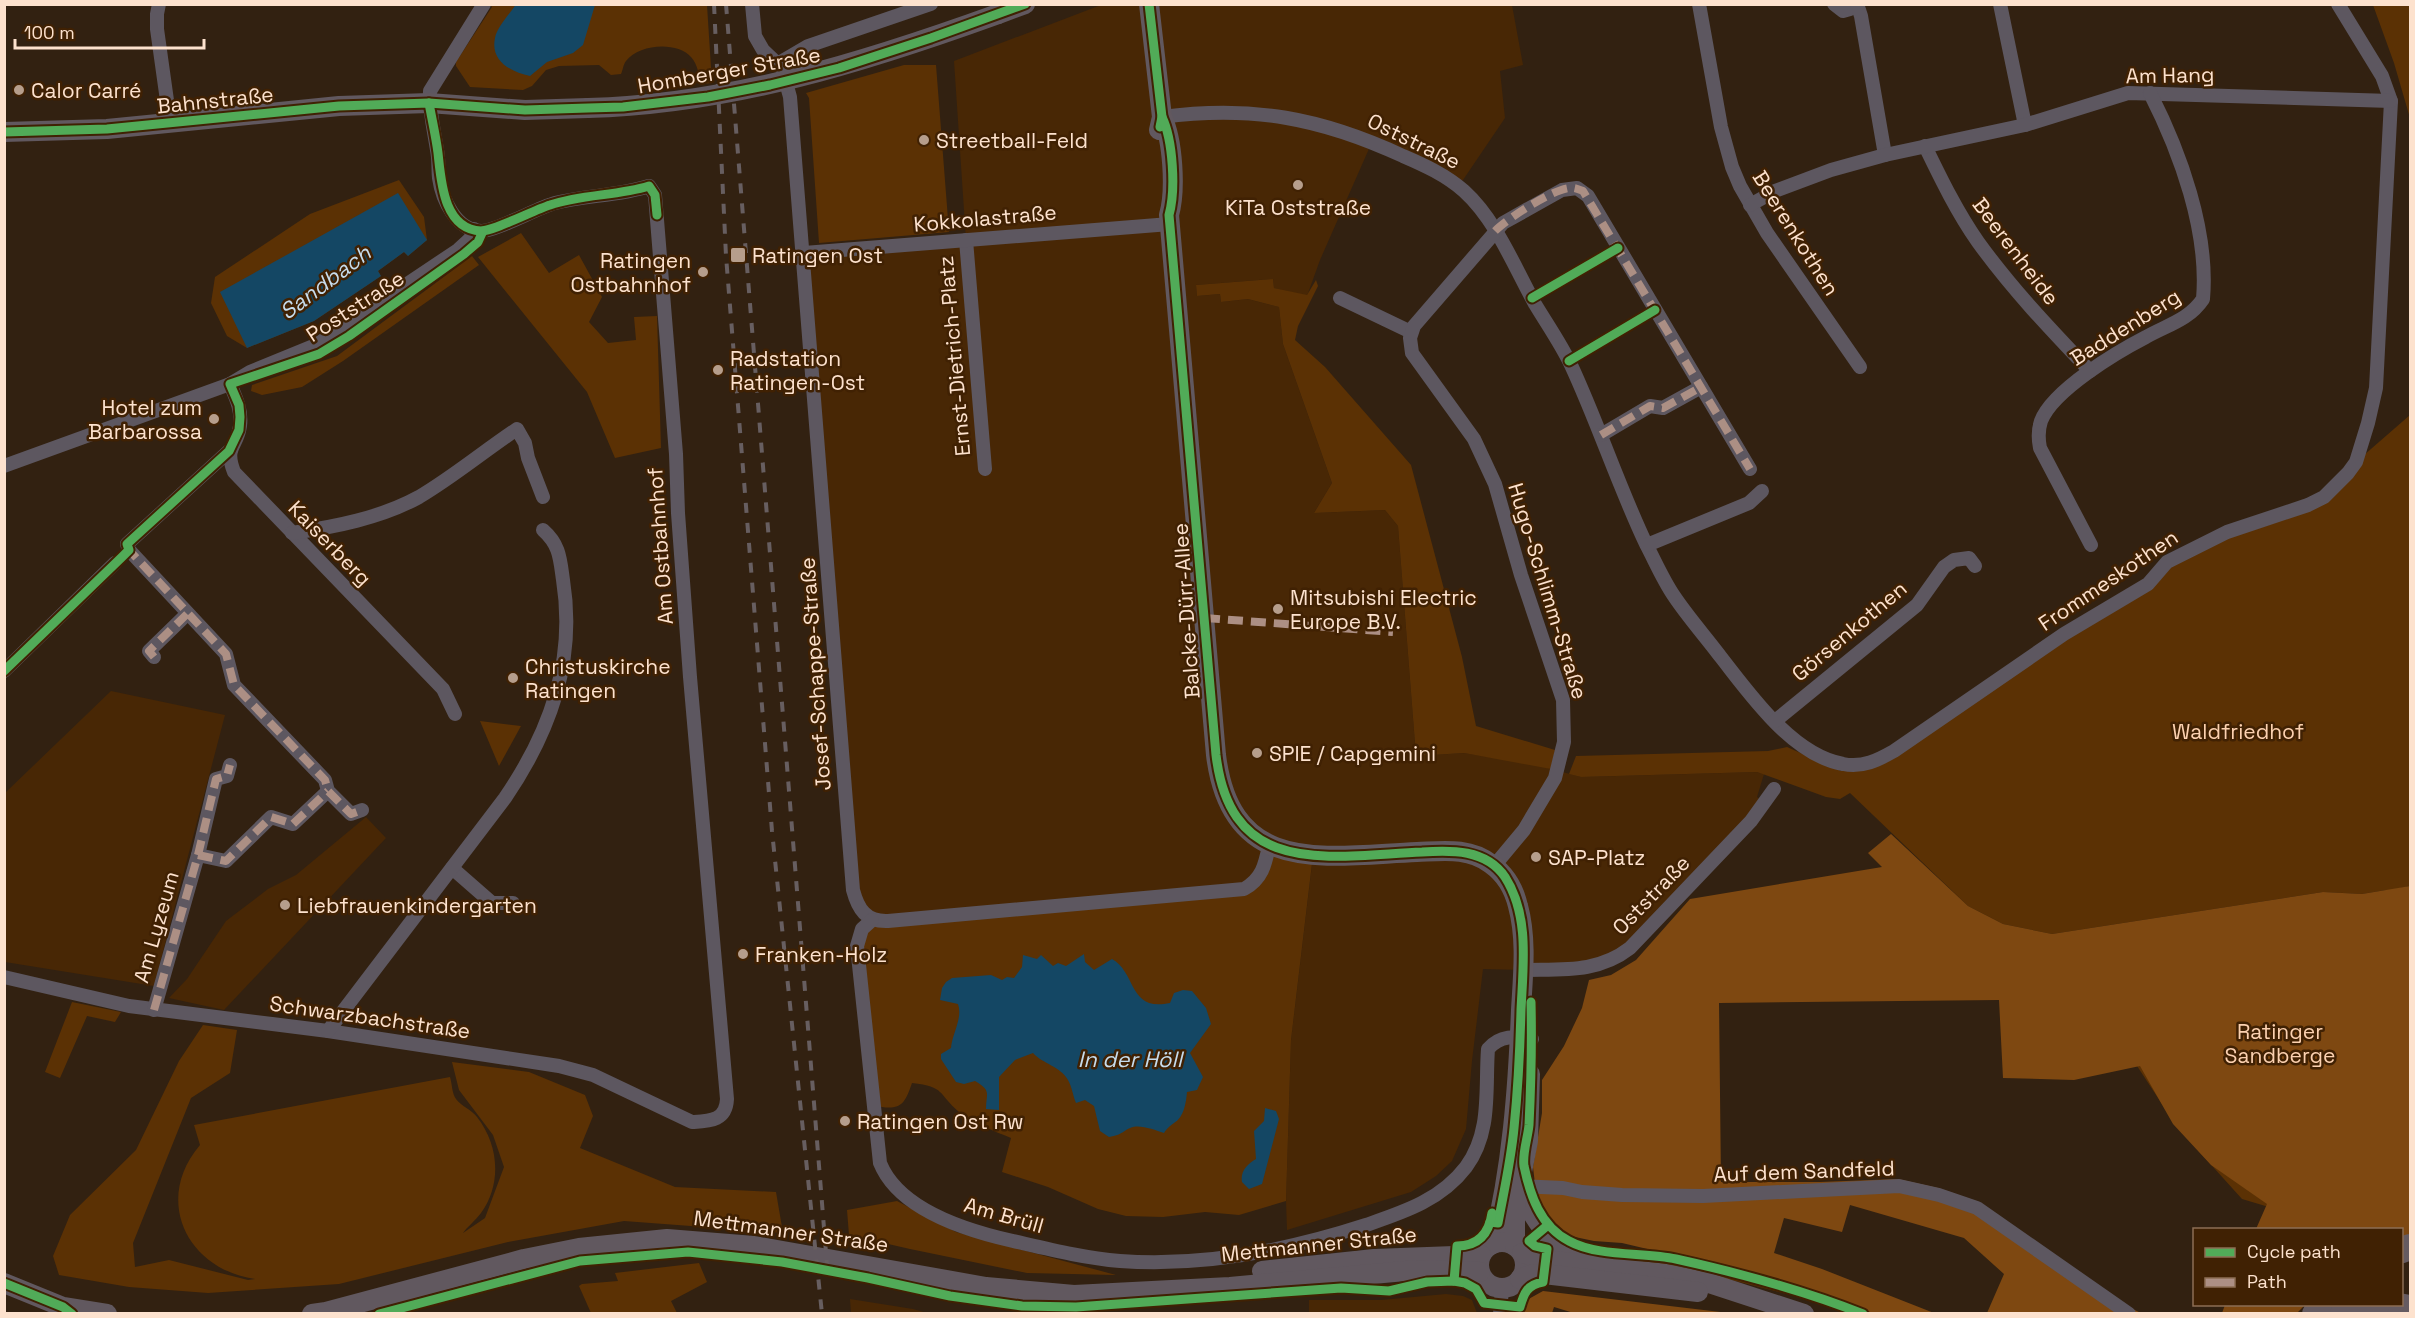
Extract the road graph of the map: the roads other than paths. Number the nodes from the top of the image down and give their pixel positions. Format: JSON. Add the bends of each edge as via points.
{"nodes":[{"id":1,"x":159,"y":4,"type":"edge"},
{"id":2,"x":484,"y":4,"type":"edge"},
{"id":3,"x":752,"y":4,"type":"edge"},
{"id":4,"x":931,"y":4,"type":"edge"},
{"id":5,"x":1025,"y":4,"type":"edge"},
{"id":6,"x":1699,"y":4,"type":"edge"},
{"id":7,"x":1834,"y":4,"type":"edge"},
{"id":8,"x":1856,"y":4,"type":"edge"},
{"id":9,"x":2000,"y":4,"type":"edge"},
{"id":10,"x":2338,"y":4,"type":"edge"},
{"id":11,"x":1146,"y":8,"type":"edge"},
{"id":12,"x":778,"y":63,"type":"junction"},
{"id":13,"x":2150,"y":93,"type":"junction"},
{"id":14,"x":2391,"y":101,"type":"junction"},
{"id":15,"x":429,"y":103,"type":"junction"},
{"id":16,"x":1162,"y":117,"type":"junction"},
{"id":17,"x":170,"y":122,"type":"junction"},
{"id":18,"x":2025,"y":125,"type":"junction"},
{"id":19,"x":6,"y":132,"type":"edge"},
{"id":20,"x":1925,"y":146,"type":"junction"},
{"id":21,"x":1885,"y":155,"type":"junction"},
{"id":22,"x":1750,"y":205,"type":"junction"},
{"id":23,"x":1170,"y":220,"type":"junction"},
{"id":24,"x":474,"y":229,"type":"junction"},
{"id":25,"x":1495,"y":231,"type":"junction"},
{"id":26,"x":966,"y":240,"type":"junction"},
{"id":27,"x":804,"y":253,"type":"junction"},
{"id":28,"x":1340,"y":298,"type":"dead end"},
{"id":29,"x":1411,"y":332,"type":"junction"},
{"id":30,"x":1860,"y":367,"type":"dead end"},
{"id":31,"x":2090,"y":371,"type":"junction"},
{"id":32,"x":232,"y":383,"type":"junction"},
{"id":33,"x":1701,"y":387,"type":"junction"},
{"id":34,"x":1601,"y":435,"type":"junction"},
{"id":35,"x":230,"y":451,"type":"junction"},
{"id":36,"x":4,"y":466,"type":"edge"},
{"id":37,"x":985,"y":469,"type":"dead end"},
{"id":38,"x":1750,"y":469,"type":"dead end"},
{"id":39,"x":1762,"y":491,"type":"dead end"},
{"id":40,"x":543,"y":497,"type":"dead end"},
{"id":41,"x":543,"y":531,"type":"dead end"},
{"id":42,"x":292,"y":533,"type":"junction"},
{"id":43,"x":1647,"y":545,"type":"junction"},
{"id":44,"x":2091,"y":545,"type":"dead end"},
{"id":45,"x":115,"y":563,"type":"dead end"},
{"id":46,"x":1975,"y":566,"type":"dead end"},
{"id":47,"x":187,"y":614,"type":"junction"},
{"id":48,"x":154,"y":657,"type":"dead end"},
{"id":49,"x":4,"y":671,"type":"edge"},
{"id":50,"x":455,"y":714,"type":"dead end"},
{"id":51,"x":1775,"y":721,"type":"junction"},
{"id":52,"x":230,"y":765,"type":"dead end"},
{"id":53,"x":1854,"y":766,"type":"joint"},
{"id":54,"x":1774,"y":789,"type":"dead end"},
{"id":55,"x":328,"y":791,"type":"junction"},
{"id":56,"x":362,"y":810,"type":"dead end"},
{"id":57,"x":1269,"y":846,"type":"junction"},
{"id":58,"x":198,"y":855,"type":"junction"},
{"id":59,"x":1494,"y":866,"type":"junction"},
{"id":60,"x":452,"y":868,"type":"junction"},
{"id":61,"x":513,"y":903,"type":"dead end"},
{"id":62,"x":873,"y":920,"type":"junction"},
{"id":63,"x":1524,"y":970,"type":"junction"},
{"id":64,"x":5,"y":978,"type":"edge"},
{"id":65,"x":154,"y":1010,"type":"junction"},
{"id":66,"x":328,"y":1031,"type":"junction"},
{"id":67,"x":1526,"y":1038,"type":"junction"},
{"id":68,"x":721,"y":1117,"type":"joint"},
{"id":69,"x":1518,"y":1186,"type":"junction"},
{"id":70,"x":1518,"y":1250,"type":"junction"},
{"id":71,"x":1485,"y":1257,"type":"junction"},
{"id":72,"x":1666,"y":1274,"type":"junction"},
{"id":73,"x":1520,"y":1279,"type":"junction"},
{"id":74,"x":4,"y":1283,"type":"edge"},
{"id":75,"x":1502,"y":1288,"type":"junction"},
{"id":76,"x":1162,"y":1290,"type":"junction"},
{"id":77,"x":1752,"y":1297,"type":"junction"},
{"id":78,"x":2370,"y":1306,"type":"edge"},
{"id":79,"x":62,"y":1310,"type":"edge"},
{"id":80,"x":107,"y":1314,"type":"edge"},
{"id":81,"x":312,"y":1314,"type":"edge"},
{"id":82,"x":1500,"y":1314,"type":"edge"},
{"id":83,"x":1804,"y":1314,"type":"edge"},
{"id":84,"x":2129,"y":1314,"type":"edge"},
{"id":85,"x":2343,"y":1314,"type":"edge"}],
"edges":[{"from":1,"to":17,"type":"street","via":[[157,29]]},
{"from":2,"to":15,"type":"street","via":[[430,91]]},
{"from":3,"to":12,"type":"street","name":"Josef-Schappe-Straße","via":[[758,43]]},
{"from":4,"to":12,"type":"street","name":"Homberger Straße","via":[[808,46]]},
{"from":5,"to":15,"type":"main road","name":"Homberger Straße","bridge":true,"via":[[839,68],[770,85],[623,107],[525,110]]},
{"from":6,"to":22,"type":"street","name":"Beerenkothen","via":[[1725,146]]},
{"from":7,"to":8,"type":"street","via":[[1843,11]]},
{"from":8,"to":21,"type":"street"},
{"from":9,"to":18,"type":"street"},
{"from":10,"to":14,"type":"street","via":[[2382,76]]},
{"from":11,"to":16,"type":"main road","name":"Balcke-Dürr-Allee","via":[[1157,58]]},
{"from":12,"to":27,"type":"street","name":"Josef-Schappe-Straße","via":[[790,97]]},
{"from":13,"to":14,"type":"street","name":"Am Hang"},
{"from":13,"to":18,"type":"street","name":"Am Hang","via":[[2128,93]]},
{"from":13,"to":31,"type":"street","name":"Baddenberg","via":[[2175,146],[2192,203],[2203,260],[2203,299],[2187,317]]},
{"from":14,"to":53,"type":"street","name":"Frommeskothen","via":[[2376,388],[2360,450],[2348,473],[2324,497],[2308,506],[2227,532],[2167,562],[2148,584],[2064,634],[1894,751],[1874,762]]},
{"from":15,"to":17,"type":"main road","name":"Bahnstraße","via":[[339,106]]},
{"from":15,"to":24,"type":"street","via":[[446,201],[456,218]]},
{"from":16,"to":23,"type":"main road","name":"Balcke-Dürr-Allee","via":[[1169,130],[1173,201]]},
{"from":16,"to":25,"type":"street","name":"Oststraße","via":[[1263,113],[1354,135],[1453,182],[1474,201]]},
{"from":17,"to":19,"type":"main road","name":"Bahnstraße"},
{"from":18,"to":20,"type":"street","name":"Am Hang"},
{"from":20,"to":21,"type":"street","name":"Am Hang"},
{"from":20,"to":31,"type":"street","name":"Beerenheide","via":[[1946,191],[1977,241],[2013,287]]},
{"from":21,"to":22,"type":"street","name":"Am Hang","via":[[1775,191]]},
{"from":22,"to":30,"type":"street","name":"Beerenkothen"},
{"from":23,"to":26,"type":"street","name":"Kokkolastraße"},
{"from":23,"to":57,"type":"main road","name":"Balcke-Dürr-Allee","via":[[1218,775],[1233,814]]},
{"from":24,"to":32,"type":"street","name":"Poststraße","via":[[458,250],[316,345]]},
{"from":24,"to":68,"type":"street","name":"Am Ostbahnhof","via":[[483,231],[552,204],[592,196],[650,186],[655,195],[689,665],[727,1099]]},
{"from":25,"to":29,"type":"street"},
{"from":25,"to":33,"type":"street","via":[[1517,214],[1562,190],[1583,191]]},
{"from":25,"to":34,"type":"street","name":"Oststraße","via":[[1569,361]]},
{"from":26,"to":27,"type":"street","name":"Kokkolastraße"},
{"from":26,"to":37,"type":"street","name":"Ernst-Dietrich-Platz"},
{"from":27,"to":62,"type":"street","name":"Josef-Schappe-Straße","via":[[852,890],[861,910]]},
{"from":28,"to":29,"type":"street"},
{"from":29,"to":59,"type":"street","name":"Hugo-Schlimm-Straße","via":[[1410,345],[1417,362],[1474,439],[1495,484],[1563,700],[1564,742],[1555,778],[1524,830]]},
{"from":31,"to":44,"type":"street","name":"Baddenberg","via":[[2042,418],[2038,433],[2040,448]]},
{"from":32,"to":35,"type":"street","via":[[240,417]]},
{"from":32,"to":36,"type":"street","name":"Poststraße"},
{"from":33,"to":34,"type":"street","via":[[1663,408],[1650,406]]},
{"from":33,"to":38,"type":"street"},
{"from":34,"to":43,"type":"street","name":"Oststraße"},
{"from":35,"to":42,"type":"street","name":"Kaiserberg","via":[[234,472]]},
{"from":35,"to":47,"type":"street","via":[[128,544],[129,550]]},
{"from":39,"to":43,"type":"street","via":[[1749,503]]},
{"from":40,"to":42,"type":"street","via":[[517,429],[418,497],[348,523]]},
{"from":41,"to":60,"type":"street","via":[[554,540],[560,560],[565,605],[561,678],[555,702],[524,771]]},
{"from":42,"to":50,"type":"street","name":"Kaiserberg","via":[[443,689]]},
{"from":43,"to":51,"type":"street","name":"Oststraße","via":[[1673,595]]},
{"from":45,"to":49,"type":"street"},
{"from":46,"to":51,"type":"street","name":"Görsenkothen","via":[[1969,558],[1954,560],[1944,567],[1917,605]]},
{"from":47,"to":48,"type":"street","via":[[149,651]]},
{"from":47,"to":55,"type":"street","via":[[226,654],[234,686],[325,780]]},
{"from":51,"to":53,"type":"street","name":"Oststraße","via":[[1810,750]]},
{"from":52,"to":58,"type":"street","name":"Am Lyzeum","via":[[227,776],[216,779]]},
{"from":54,"to":63,"type":"street","name":"Oststraße","via":[[1751,821],[1616,959],[1589,967]]},
{"from":55,"to":56,"type":"street","via":[[351,814]]},
{"from":55,"to":58,"type":"street","name":"Am Lyzeum","via":[[297,822],[290,824],[271,817],[226,861]]},
{"from":57,"to":59,"type":"main road","name":"Balcke-Dürr-Allee","via":[[1313,855],[1456,850]]},
{"from":57,"to":62,"type":"street","via":[[1262,872],[1244,889]]},
{"from":58,"to":65,"type":"street","name":"Am Lyzeum"},
{"from":59,"to":63,"type":"main road","name":"Balcke-Dürr-Allee","via":[[1504,875],[1517,903]]},
{"from":60,"to":61,"type":"street","via":[[492,903]]},
{"from":60,"to":66,"type":"street"},
{"from":62,"to":67,"type":"street","name":"Am Brüll","via":[[862,929],[857,946],[880,1163],[891,1183],[926,1210],[982,1234],[1062,1252],[1119,1261],[1163,1262],[1280,1250],[1431,1199],[1453,1182],[1474,1156],[1486,1115],[1488,1048],[1499,1039]]},
{"from":63,"to":67,"type":"main road","name":"Balcke-Dürr-Allee"},
{"from":64,"to":65,"type":"street","name":"Schwarzbachstraße"},
{"from":65,"to":66,"type":"street","name":"Schwarzbachstraße"},
{"from":66,"to":68,"type":"street","name":"Schwarzbachstraße","via":[[559,1066],[593,1075],[692,1122]]},
{"from":67,"to":69,"type":"main road","name":"Balcke-Dürr-Allee","via":[[1528,1141]]},
{"from":67,"to":71,"type":"main road","name":"Balcke-Dürr-Allee","via":[[1514,1129]]},
{"from":69,"to":70,"type":"main road","name":"Balcke-Dürr-Allee"},
{"from":69,"to":72,"type":"main road","via":[[1542,1230],[1563,1248]]},
{"from":69,"to":84,"type":"street","name":"Auf dem Sandfeld","via":[[1691,1196],[1880,1186],[1909,1188],[1977,1208]]},
{"from":70,"to":71,"type":"main road","via":[[1506,1242]]},
{"from":70,"to":72,"type":"main road","via":[[1546,1260]]},
{"from":70,"to":73,"type":"main road","via":[[1525,1265]]},
{"from":71,"to":75,"type":"main road","via":[[1488,1283]]},
{"from":71,"to":76,"type":"main road","name":"Mettmanner Straße","via":[[1416,1270]]},
{"from":71,"to":76,"type":"main road","name":"Mettmanner Straße","via":[[1374,1259],[1309,1265]]},
{"from":72,"to":77,"type":"main road"},
{"from":73,"to":75,"type":"main road"},
{"from":73,"to":77,"type":"main road","via":[[1544,1274]]},
{"from":74,"to":79,"type":"main road"},
{"from":75,"to":82,"type":"street"},
{"from":76,"to":81,"type":"main road","name":"Mettmanner Straße","via":[[1074,1295],[1028,1292],[754,1246],[667,1239],[579,1248],[524,1259]]},
{"from":77,"to":83,"type":"main road"},
{"from":78,"to":85,"type":"highway"},
{"from":79,"to":80,"type":"main road"}]}
